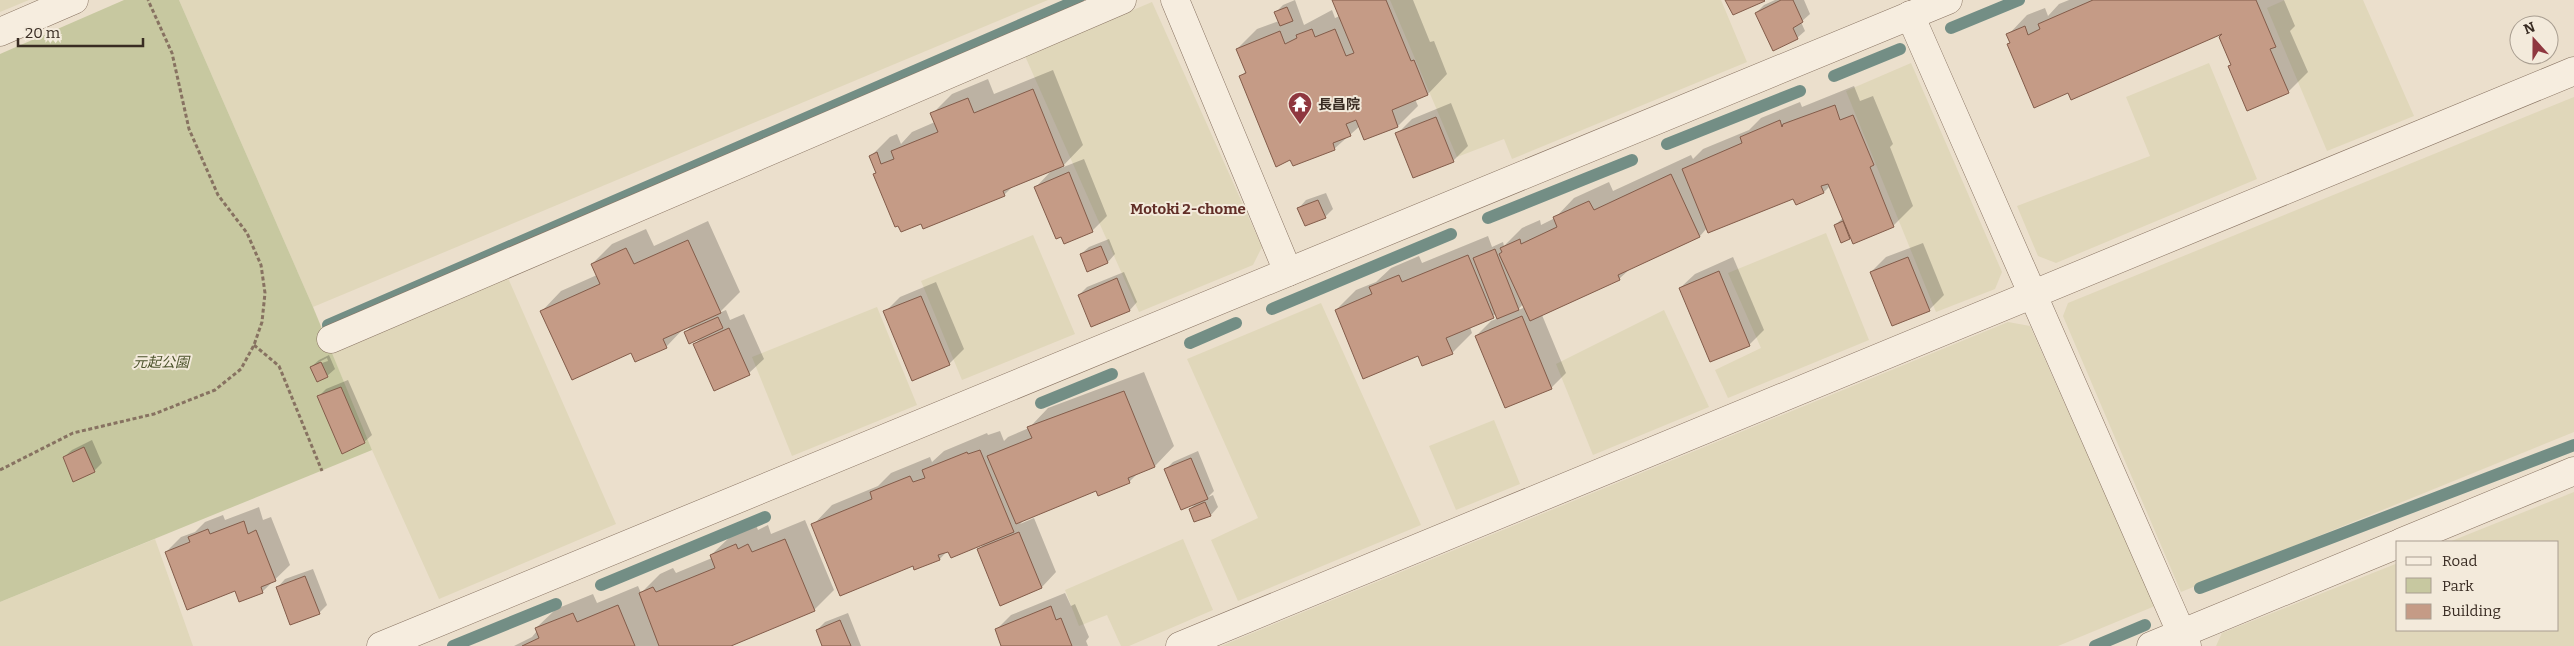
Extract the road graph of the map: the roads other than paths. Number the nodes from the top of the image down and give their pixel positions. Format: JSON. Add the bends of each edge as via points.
{"nodes":[{"id":1,"x":74,"y":0,"type":"edge"},
{"id":2,"x":1122,"y":0,"type":"edge"},
{"id":3,"x":1175,"y":0,"type":"edge"},
{"id":4,"x":1948,"y":0,"type":"edge"},
{"id":5,"x":1910,"y":15,"type":"junction"},
{"id":6,"x":0,"y":32,"type":"edge"},
{"id":7,"x":2574,"y":71,"type":"edge"},
{"id":8,"x":1288,"y":272,"type":"junction"},
{"id":9,"x":2032,"y":294,"type":"junction"},
{"id":10,"x":331,"y":339,"type":"dead end"},
{"id":11,"x":2574,"y":471,"type":"edge"},
{"id":12,"x":2404,"y":541,"type":"edge"},
{"id":13,"x":2396,"y":545,"type":"edge"},
{"id":14,"x":2184,"y":640,"type":"edge"},
{"id":15,"x":381,"y":646,"type":"edge"},
{"id":16,"x":1180,"y":646,"type":"edge"},
{"id":17,"x":2151,"y":646,"type":"edge"}],
"edges":[{"from":1,"to":6,"type":"street"},
{"from":2,"to":10,"type":"street"},
{"from":3,"to":8,"type":"street"},
{"from":4,"to":5,"type":"street"},
{"from":5,"to":8,"type":"street"},
{"from":5,"to":9,"type":"street"},
{"from":7,"to":9,"type":"street"},
{"from":8,"to":15,"type":"street"},
{"from":9,"to":14,"type":"street"},
{"from":9,"to":16,"type":"street"},
{"from":11,"to":12,"type":"street"},
{"from":13,"to":14,"type":"street"},
{"from":14,"to":17,"type":"street"}]}
